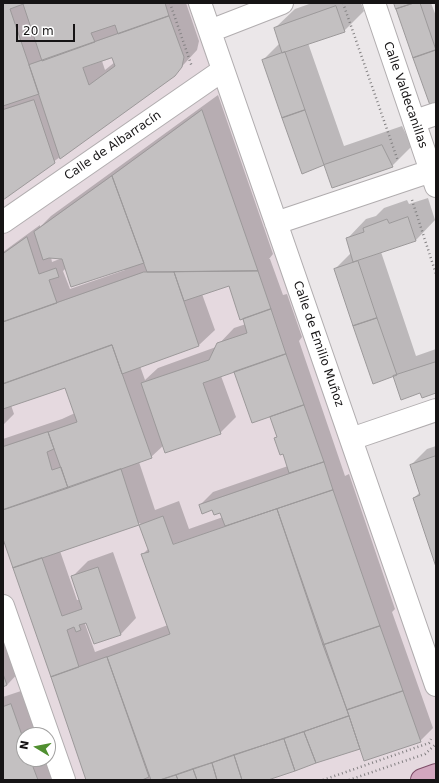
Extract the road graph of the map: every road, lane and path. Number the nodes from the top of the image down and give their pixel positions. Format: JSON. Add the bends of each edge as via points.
{"nodes":[{"id":1,"x":170,"y":3,"type":"edge"},
{"id":2,"x":200,"y":3,"type":"edge"},
{"id":3,"x":282,"y":3,"type":"edge"},
{"id":4,"x":343,"y":3,"type":"edge"},
{"id":5,"x":374,"y":3,"type":"edge"},
{"id":6,"x":210,"y":31,"type":"junction"},
{"id":7,"x":192,"y":69,"type":"dead end"},
{"id":8,"x":223,"y":70,"type":"junction"},
{"id":9,"x":436,"y":114,"type":"edge"},
{"id":10,"x":415,"y":121,"type":"junction"},
{"id":11,"x":433,"y":179,"type":"edge"},
{"id":12,"x":405,"y":180,"type":"junction"},
{"id":13,"x":3,"y":222,"type":"edge"},
{"id":14,"x":276,"y":223,"type":"junction"},
{"id":15,"x":436,"y":274,"type":"edge"},
{"id":16,"x":436,"y":410,"type":"edge"},
{"id":17,"x":351,"y":439,"type":"junction"},
{"id":18,"x":3,"y":606,"type":"edge"},
{"id":19,"x":436,"y":685,"type":"edge"},
{"id":20,"x":431,"y":739,"type":"dead end"},
{"id":21,"x":436,"y":744,"type":"edge"},
{"id":22,"x":436,"y":775,"type":"edge"},
{"id":23,"x":64,"y":780,"type":"edge"},
{"id":24,"x":323,"y":780,"type":"edge"},
{"id":25,"x":349,"y":780,"type":"edge"},
{"id":26,"x":422,"y":780,"type":"edge"}],
"edges":[{"from":1,"to":7,"type":"path"},
{"from":2,"to":6,"type":"street","name":"Calle de Emilio Muñoz"},
{"from":3,"to":6,"type":"street"},
{"from":4,"to":12,"type":"path"},
{"from":5,"to":10,"type":"street","name":"Calle Valdecanillas"},
{"from":6,"to":8,"type":"street","name":"Calle de Emilio Muñoz"},
{"from":8,"to":13,"type":"street","name":"Calle de Albarracín"},
{"from":8,"to":14,"type":"street","name":"Calle de Emilio Muñoz"},
{"from":9,"to":10,"type":"street"},
{"from":10,"to":11,"type":"street","name":"Calle Valdecanillas"},
{"from":11,"to":12,"type":"street"},
{"from":12,"to":14,"type":"street"},
{"from":12,"to":15,"type":"path"},
{"from":14,"to":17,"type":"street","name":"Calle de Emilio Muñoz"},
{"from":16,"to":17,"type":"street"},
{"from":17,"to":19,"type":"street","name":"Calle de Emilio Muñoz"},
{"from":18,"to":23,"type":"street"},
{"from":20,"to":24,"type":"path","via":[[429,743]]},
{"from":21,"to":25,"type":"path","via":[[425,754]]},
{"from":22,"to":26,"type":"main road"}]}
